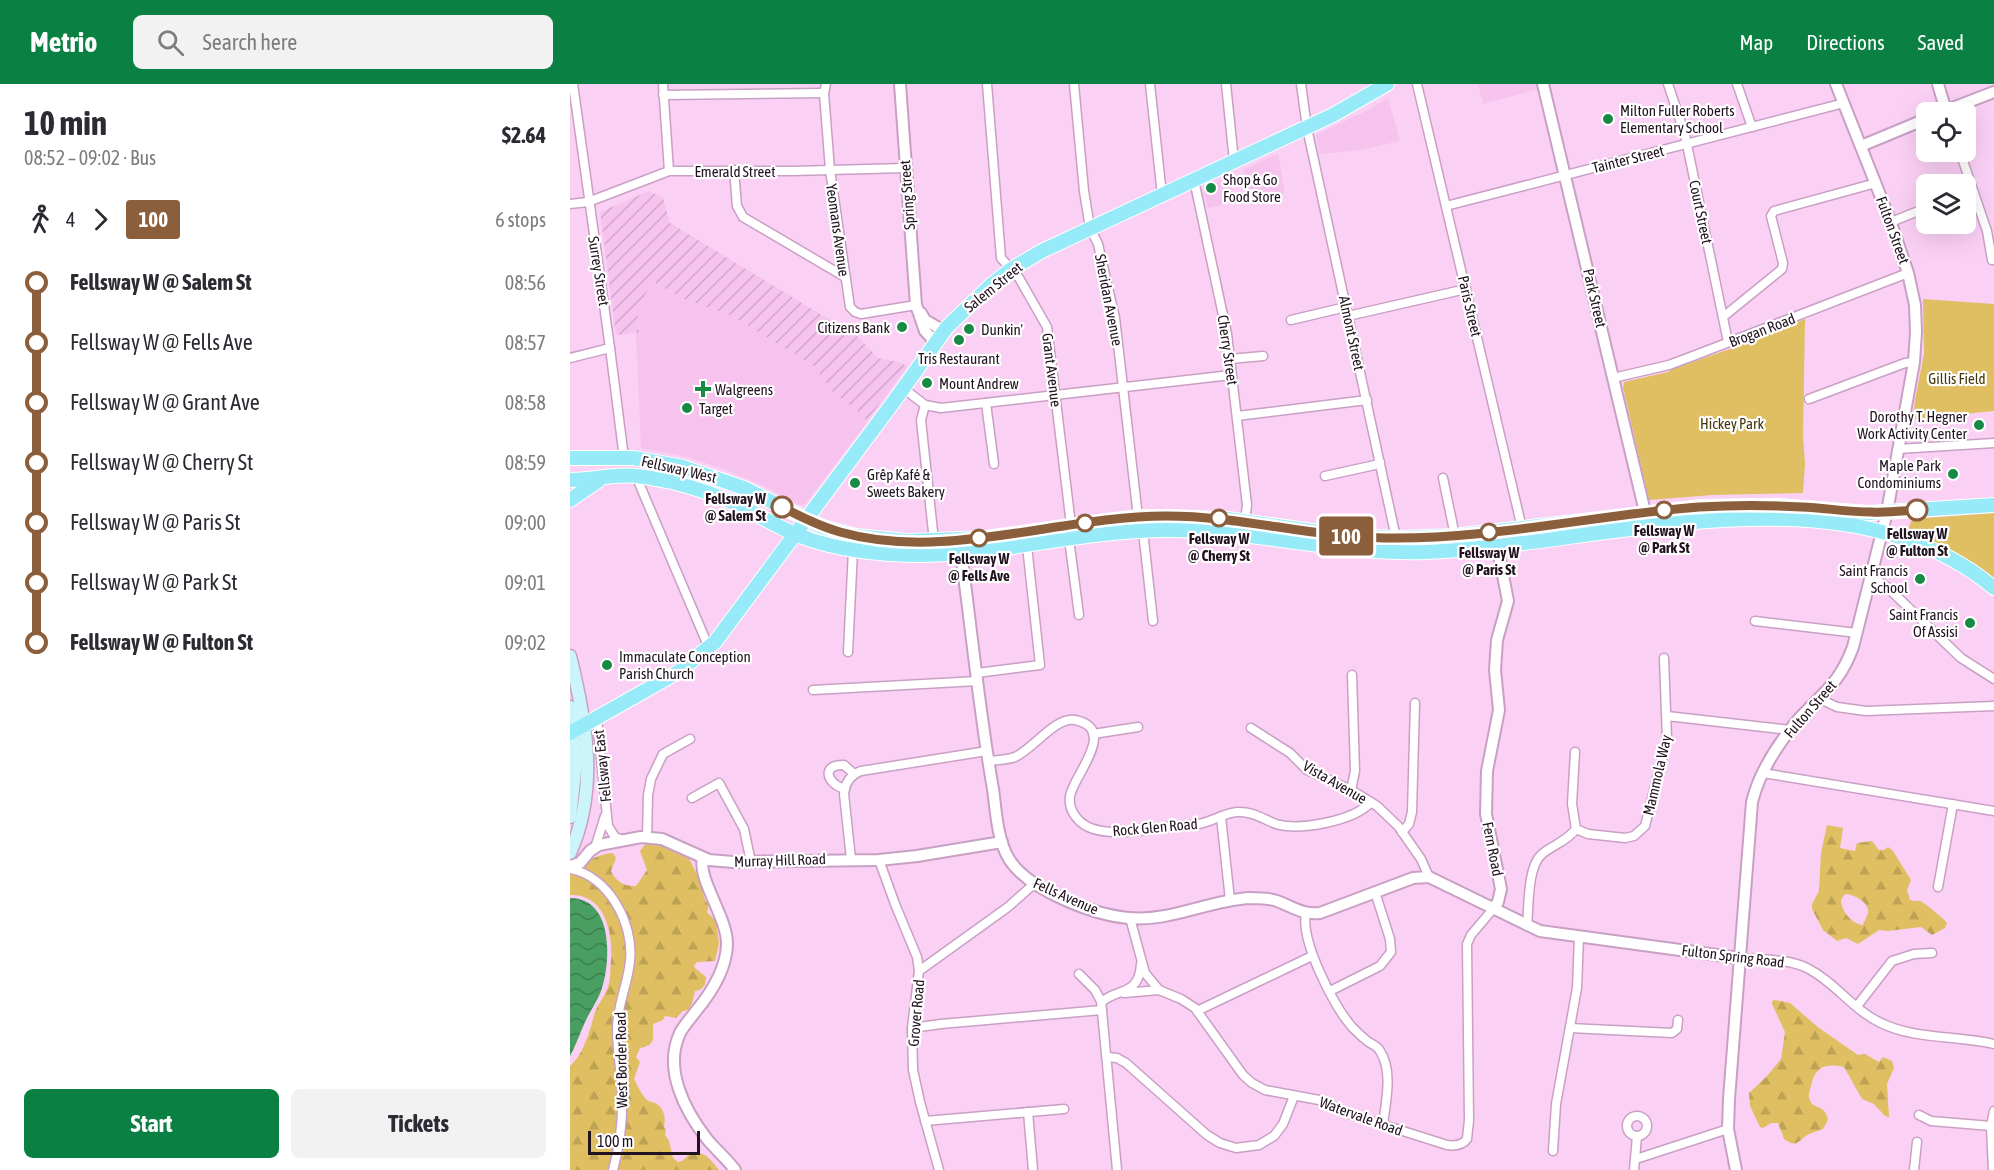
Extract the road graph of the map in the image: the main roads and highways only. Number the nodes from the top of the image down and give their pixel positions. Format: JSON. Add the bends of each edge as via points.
{"nodes":[{"id":1,"x":1387,"y":84,"type":"edge"},
{"id":2,"x":570,"y":459,"type":"edge"},
{"id":3,"x":605,"y":477,"type":"junction"},
{"id":4,"x":574,"y":479,"type":"edge"},
{"id":5,"x":570,"y":500,"type":"edge"},
{"id":6,"x":1994,"y":505,"type":"edge"},
{"id":7,"x":807,"y":520,"type":"junction"},
{"id":8,"x":795,"y":534,"type":"junction"},
{"id":9,"x":1994,"y":588,"type":"edge"},
{"id":10,"x":570,"y":656,"type":"edge"},
{"id":11,"x":570,"y":707,"type":"edge"},
{"id":12,"x":582,"y":727,"type":"edge"},
{"id":13,"x":570,"y":817,"type":"edge"},
{"id":14,"x":570,"y":853,"type":"edge"}],
"edges":[{"from":1,"to":7,"type":"main road","name":"Salem Street","via":[[1307,128],[1090,228],[1010,270],[939,336]]},
{"from":2,"to":7,"type":"main road","name":"Fellsway West","via":[[624,458],[668,464],[719,478]]},
{"from":3,"to":4,"type":"main road","name":"Fellsway West"},
{"from":3,"to":5,"type":"main road"},
{"from":3,"to":8,"type":"main road","name":"Fellsway West","via":[[636,476],[712,494]]},
{"from":6,"to":7,"type":"main road","name":"Fellsway West","via":[[1887,512],[1702,507],[1455,536],[1396,538],[1338,535],[1203,517],[1138,517],[986,538],[889,540],[842,533]]},
{"from":7,"to":8,"type":"main road","name":"Salem Street"},
{"from":8,"to":9,"type":"main road","name":"Fellsway West","via":[[853,550],[899,554],[961,554],[1143,531],[1219,532],[1365,552],[1425,552],[1712,520],[1802,521],[1844,524],[1916,543],[1947,556]]},
{"from":8,"to":12,"type":"main road","name":"Salem Street","via":[[709,648],[678,672]]},
{"from":10,"to":12,"type":"main road","name":"Fellsway East"},
{"from":11,"to":12,"type":"main road","name":"Fellsway East"},
{"from":12,"to":13,"type":"main road","name":"Fellsway East"},
{"from":12,"to":14,"type":"main road","name":"Fellsway East","via":[[588,757],[584,801]]}]}
